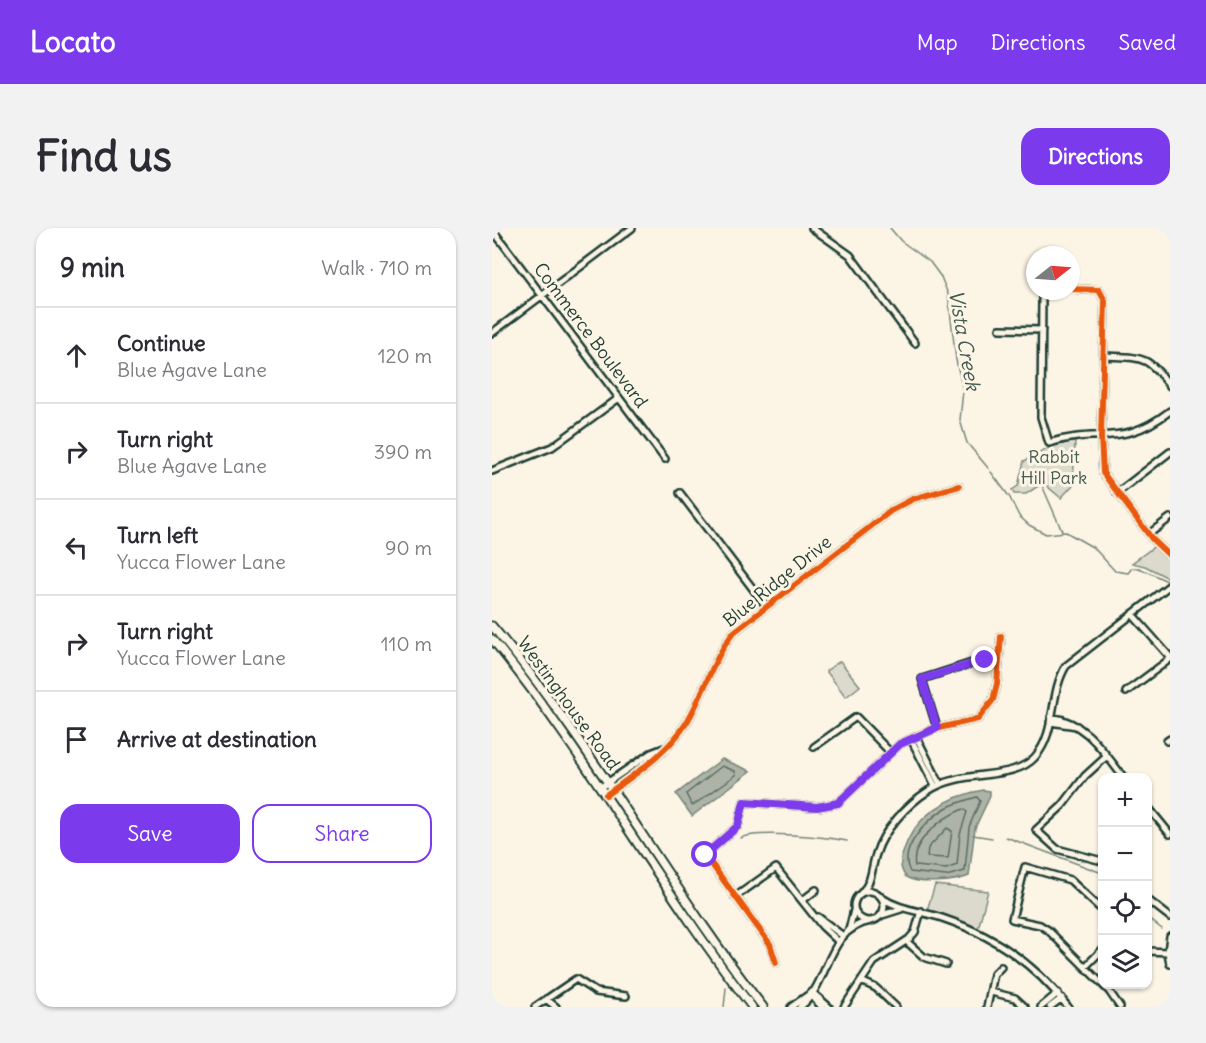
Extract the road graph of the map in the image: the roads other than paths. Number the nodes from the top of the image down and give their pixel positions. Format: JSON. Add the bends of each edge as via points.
{"nodes":[{"id":1,"x":632,"y":228,"type":"edge"},
{"id":2,"x":812,"y":228,"type":"edge"},
{"id":3,"x":492,"y":229,"type":"edge"},
{"id":4,"x":1080,"y":289,"type":"edge"},
{"id":5,"x":542,"y":295,"type":"junction"},
{"id":6,"x":1044,"y":300,"type":"edge"},
{"id":7,"x":1000,"y":329,"type":"dead end"},
{"id":8,"x":1042,"y":330,"type":"junction"},
{"id":9,"x":492,"y":333,"type":"edge"},
{"id":10,"x":915,"y":343,"type":"dead end"},
{"id":11,"x":1103,"y":356,"type":"junction"},
{"id":12,"x":1170,"y":386,"type":"edge"},
{"id":13,"x":619,"y":398,"type":"junction"},
{"id":14,"x":1170,"y":411,"type":"edge"},
{"id":15,"x":1101,"y":437,"type":"junction"},
{"id":16,"x":1170,"y":452,"type":"edge"},
{"id":17,"x":665,"y":459,"type":"dead end"},
{"id":18,"x":492,"y":471,"type":"edge"},
{"id":19,"x":959,"y":486,"type":"dead end"},
{"id":20,"x":680,"y":493,"type":"dead end"},
{"id":21,"x":1117,"y":493,"type":"junction"},
{"id":22,"x":1170,"y":518,"type":"edge"},
{"id":23,"x":1149,"y":534,"type":"junction"},
{"id":24,"x":1170,"y":556,"type":"edge"},
{"id":25,"x":1170,"y":585,"type":"edge"},
{"id":26,"x":766,"y":606,"type":"junction"},
{"id":27,"x":1132,"y":614,"type":"junction"},
{"id":28,"x":492,"y":626,"type":"edge"},
{"id":29,"x":1001,"y":636,"type":"dead end"},
{"id":30,"x":492,"y":639,"type":"edge"},
{"id":31,"x":1170,"y":658,"type":"edge"},
{"id":32,"x":999,"y":660,"type":"junction"},
{"id":33,"x":1126,"y":692,"type":"dead end"},
{"id":34,"x":1050,"y":720,"type":"junction"},
{"id":35,"x":937,"y":728,"type":"junction"},
{"id":36,"x":914,"y":738,"type":"junction"},
{"id":37,"x":666,"y":747,"type":"junction"},
{"id":38,"x":814,"y":747,"type":"dead end"},
{"id":39,"x":890,"y":752,"type":"junction"},
{"id":40,"x":1107,"y":756,"type":"junction"},
{"id":41,"x":1121,"y":773,"type":"edge"},
{"id":42,"x":608,"y":782,"type":"junction"},
{"id":43,"x":938,"y":785,"type":"junction"},
{"id":44,"x":601,"y":787,"type":"junction"},
{"id":45,"x":613,"y":790,"type":"junction"},
{"id":46,"x":606,"y":795,"type":"junction"},
{"id":47,"x":1152,"y":812,"type":"edge"},
{"id":48,"x":1170,"y":834,"type":"edge"},
{"id":49,"x":1098,"y":859,"type":"edge"},
{"id":50,"x":872,"y":875,"type":"junction"},
{"id":51,"x":816,"y":890,"type":"dead end"},
{"id":52,"x":862,"y":892,"type":"junction"},
{"id":53,"x":880,"y":895,"type":"junction"},
{"id":54,"x":735,"y":897,"type":"junction"},
{"id":55,"x":802,"y":900,"type":"junction"},
{"id":56,"x":1152,"y":903,"type":"edge"},
{"id":57,"x":1098,"y":906,"type":"edge"},
{"id":58,"x":854,"y":908,"type":"junction"},
{"id":59,"x":905,"y":909,"type":"junction"},
{"id":60,"x":921,"y":911,"type":"junction"},
{"id":61,"x":814,"y":914,"type":"junction"},
{"id":62,"x":880,"y":916,"type":"junction"},
{"id":63,"x":1170,"y":917,"type":"edge"},
{"id":64,"x":871,"y":921,"type":"junction"},
{"id":65,"x":849,"y":930,"type":"junction"},
{"id":66,"x":843,"y":936,"type":"junction"},
{"id":67,"x":1170,"y":936,"type":"edge"},
{"id":68,"x":838,"y":941,"type":"junction"},
{"id":69,"x":906,"y":941,"type":"junction"},
{"id":70,"x":1152,"y":951,"type":"edge"},
{"id":71,"x":1168,"y":952,"type":"junction"},
{"id":72,"x":1098,"y":954,"type":"edge"},
{"id":73,"x":776,"y":963,"type":"dead end"},
{"id":74,"x":946,"y":964,"type":"dead end"},
{"id":75,"x":1170,"y":964,"type":"edge"},
{"id":76,"x":1001,"y":967,"type":"dead end"},
{"id":77,"x":1084,"y":967,"type":"junction"},
{"id":78,"x":861,"y":981,"type":"junction"},
{"id":79,"x":991,"y":992,"type":"junction"},
{"id":80,"x":811,"y":993,"type":"junction"},
{"id":81,"x":626,"y":996,"type":"dead end"},
{"id":82,"x":1060,"y":996,"type":"junction"},
{"id":83,"x":546,"y":999,"type":"junction"},
{"id":84,"x":535,"y":1007,"type":"edge"},
{"id":85,"x":556,"y":1007,"type":"edge"},
{"id":86,"x":752,"y":1007,"type":"edge"},
{"id":87,"x":763,"y":1007,"type":"edge"},
{"id":88,"x":790,"y":1007,"type":"edge"},
{"id":89,"x":800,"y":1007,"type":"edge"},
{"id":90,"x":822,"y":1007,"type":"edge"},
{"id":91,"x":829,"y":1007,"type":"edge"},
{"id":92,"x":844,"y":1007,"type":"edge"},
{"id":93,"x":896,"y":1007,"type":"edge"},
{"id":94,"x":987,"y":1007,"type":"edge"},
{"id":95,"x":1025,"y":1007,"type":"edge"},
{"id":96,"x":1041,"y":1007,"type":"edge"},
{"id":97,"x":1050,"y":1007,"type":"edge"},
{"id":98,"x":1068,"y":1007,"type":"edge"},
{"id":99,"x":1120,"y":1007,"type":"edge"}],
"edges":[{"from":1,"to":5,"type":"street"},
{"from":2,"to":10,"type":"street","via":[[850,255]]},
{"from":3,"to":5,"type":"street","name":"Commerce Boulevard"},
{"from":4,"to":11,"type":"street","via":[[1102,293]]},
{"from":5,"to":9,"type":"street"},
{"from":5,"to":13,"type":"street","name":"Commerce Boulevard"},
{"from":6,"to":8,"type":"street"},
{"from":7,"to":8,"type":"street"},
{"from":8,"to":15,"type":"street","via":[[1041,417],[1049,443]]},
{"from":11,"to":12,"type":"street","via":[[1143,359],[1153,364]]},
{"from":11,"to":15,"type":"street"},
{"from":13,"to":17,"type":"street","name":"Commerce Boulevard"},
{"from":13,"to":18,"type":"street","via":[[552,447]]},
{"from":14,"to":15,"type":"street","via":[[1147,428]]},
{"from":15,"to":21,"type":"street","via":[[1103,473]]},
{"from":16,"to":21,"type":"street"},
{"from":19,"to":26,"type":"street","name":"Blue Ridge Drive","via":[[913,499],[892,510]]},
{"from":20,"to":26,"type":"street"},
{"from":21,"to":23,"type":"street"},
{"from":22,"to":23,"type":"street"},
{"from":23,"to":24,"type":"street"},
{"from":25,"to":27,"type":"street"},
{"from":26,"to":37,"type":"street","name":"Blue Ridge Drive","via":[[721,648],[688,720]]},
{"from":27,"to":31,"type":"street"},
{"from":27,"to":34,"type":"street","via":[[1066,666]]},
{"from":28,"to":42,"type":"main road","name":"Westinghouse Road"},
{"from":29,"to":32,"type":"street"},
{"from":30,"to":44,"type":"main road","name":"Westinghouse Road"},
{"from":31,"to":33,"type":"street"},
{"from":32,"to":35,"type":"street","via":[[993,700],[983,715]]},
{"from":32,"to":35,"type":"street","via":[[975,662],[922,679]]},
{"from":34,"to":40,"type":"street","via":[[1071,722],[1086,731]]},
{"from":34,"to":43,"type":"street","via":[[1037,755],[1024,766],[958,777]]},
{"from":35,"to":36,"type":"street"},
{"from":36,"to":39,"type":"street"},
{"from":36,"to":43,"type":"street"},
{"from":37,"to":42,"type":"street","name":"Blue Ridge Drive"},
{"from":37,"to":45,"type":"street","name":"Blue Ridge Drive","via":[[657,759]]},
{"from":38,"to":39,"type":"street","via":[[856,717]]},
{"from":39,"to":54,"type":"street","via":[[850,794],[830,806],[744,802],[738,826],[705,855]]},
{"from":40,"to":41,"type":"street"},
{"from":40,"to":49,"type":"street","via":[[1036,830],[1057,849]]},
{"from":42,"to":44,"type":"street","name":"Blue Ridge Drive"},
{"from":42,"to":45,"type":"main road","name":"Westinghouse Road"},
{"from":43,"to":50,"type":"street","via":[[910,805],[886,835],[876,854]]},
{"from":44,"to":46,"type":"main road","name":"Westinghouse Road"},
{"from":45,"to":46,"type":"street","name":"Blue Ridge Drive"},
{"from":45,"to":87,"type":"main road","name":"Westinghouse Road"},
{"from":46,"to":86,"type":"main road","name":"Westinghouse Road","via":[[687,918]]},
{"from":47,"to":48,"type":"street"},
{"from":50,"to":52,"type":"street"},
{"from":50,"to":53,"type":"street"},
{"from":51,"to":55,"type":"street"},
{"from":52,"to":53,"type":"street"},
{"from":52,"to":58,"type":"street","via":[[855,899]]},
{"from":53,"to":59,"type":"street"},
{"from":53,"to":62,"type":"street","via":[[884,905]]},
{"from":54,"to":55,"type":"street","via":[[776,868]]},
{"from":54,"to":73,"type":"street","via":[[770,944]]},
{"from":55,"to":61,"type":"street"},
{"from":56,"to":63,"type":"street"},
{"from":57,"to":77,"type":"street","via":[[1070,880],[1025,867],[1012,919],[1048,930]]},
{"from":58,"to":64,"type":"street","via":[[862,919]]},
{"from":58,"to":65,"type":"street"},
{"from":59,"to":60,"type":"street"},
{"from":59,"to":62,"type":"street"},
{"from":60,"to":69,"type":"street","via":[[915,932]]},
{"from":60,"to":82,"type":"street","via":[[989,938],[1025,962]]},
{"from":61,"to":66,"type":"street"},
{"from":61,"to":68,"type":"street"},
{"from":62,"to":64,"type":"street"},
{"from":64,"to":65,"type":"street"},
{"from":65,"to":66,"type":"street"},
{"from":66,"to":68,"type":"street"},
{"from":67,"to":71,"type":"street"},
{"from":68,"to":80,"type":"street"},
{"from":69,"to":74,"type":"street","via":[[924,957]]},
{"from":69,"to":78,"type":"street","via":[[874,962]]},
{"from":70,"to":71,"type":"street"},
{"from":71,"to":75,"type":"street"},
{"from":72,"to":77,"type":"street"},
{"from":76,"to":79,"type":"street","via":[[994,974]]},
{"from":77,"to":99,"type":"street"},
{"from":78,"to":92,"type":"street"},
{"from":78,"to":93,"type":"street","via":[[876,988]]},
{"from":79,"to":94,"type":"street"},
{"from":79,"to":95,"type":"street","via":[[1015,998]]},
{"from":80,"to":88,"type":"street"},
{"from":80,"to":89,"type":"street"},
{"from":80,"to":90,"type":"street"},
{"from":80,"to":91,"type":"street"},
{"from":81,"to":83,"type":"street","via":[[597,992],[576,980]]},
{"from":82,"to":96,"type":"street"},
{"from":82,"to":97,"type":"street"},
{"from":82,"to":98,"type":"street"},
{"from":83,"to":84,"type":"street"},
{"from":83,"to":85,"type":"street"}]}
